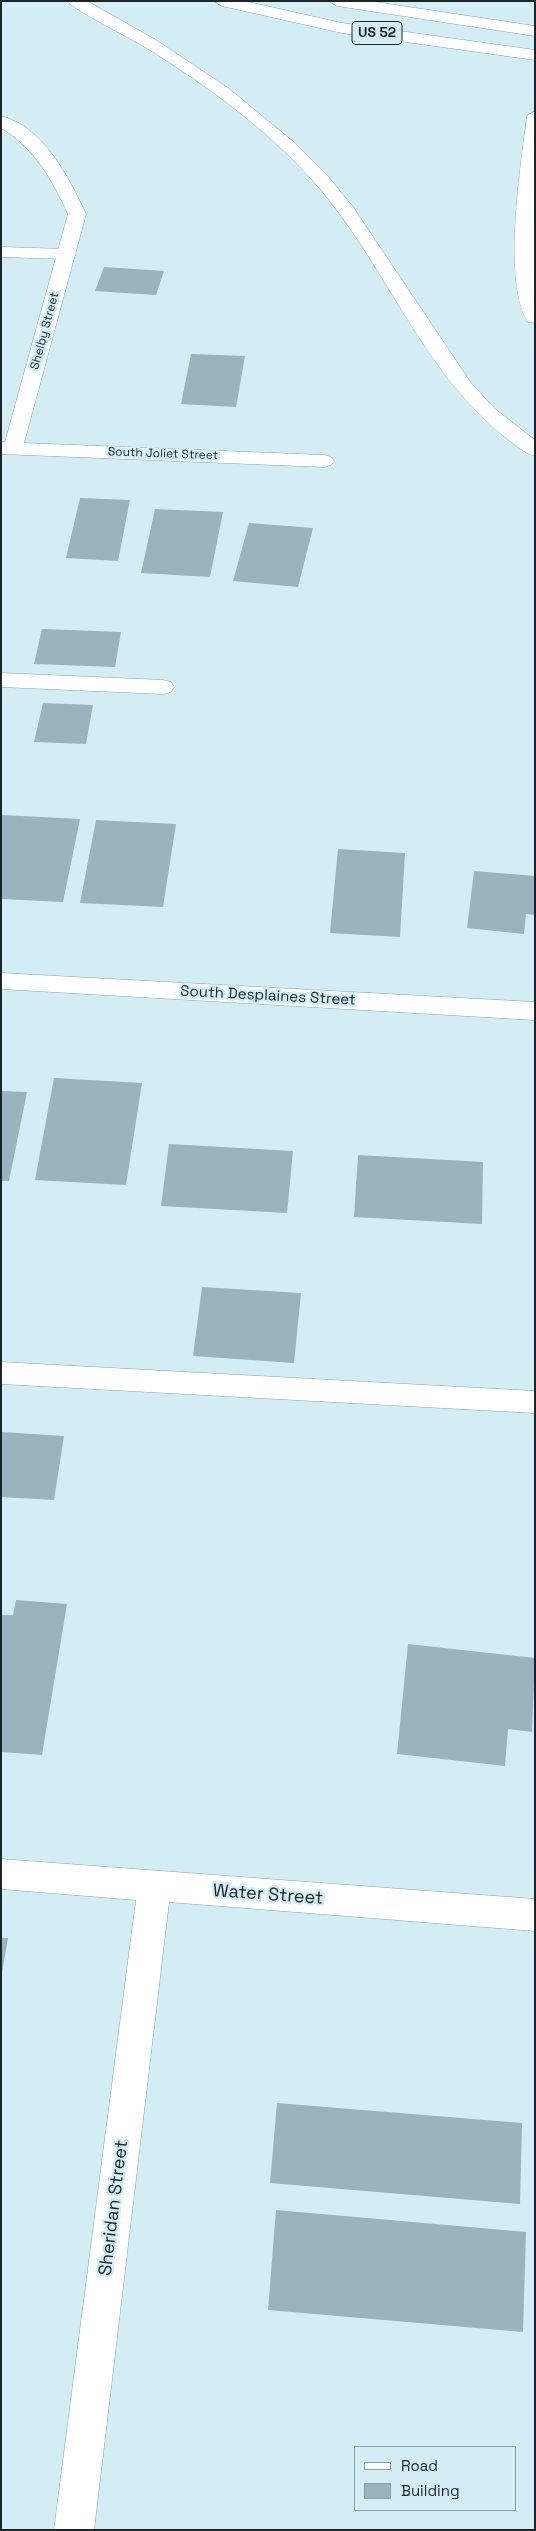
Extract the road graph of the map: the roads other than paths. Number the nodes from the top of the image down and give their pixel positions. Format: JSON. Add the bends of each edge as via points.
{"nodes":[{"id":1,"x":76,"y":1,"type":"edge"},
{"id":2,"x":222,"y":1,"type":"edge"},
{"id":3,"x":337,"y":1,"type":"edge"},
{"id":4,"x":535,"y":31,"type":"edge"},
{"id":5,"x":535,"y":55,"type":"edge"},
{"id":6,"x":535,"y":116,"type":"edge"},
{"id":7,"x":1,"y":121,"type":"edge"},
{"id":8,"x":534,"y":136,"type":"edge"},
{"id":9,"x":1,"y":252,"type":"edge"},
{"id":10,"x":67,"y":254,"type":"junction"},
{"id":11,"x":535,"y":318,"type":"edge"},
{"id":12,"x":7,"y":449,"type":"edge"},
{"id":13,"x":535,"y":450,"type":"edge"},
{"id":14,"x":324,"y":461,"type":"dead end"},
{"id":15,"x":1,"y":680,"type":"edge"},
{"id":16,"x":163,"y":687,"type":"dead end"},
{"id":17,"x":1,"y":982,"type":"edge"},
{"id":18,"x":535,"y":1011,"type":"edge"},
{"id":19,"x":1,"y":1372,"type":"edge"},
{"id":20,"x":535,"y":1402,"type":"edge"},
{"id":21,"x":1,"y":1874,"type":"edge"},
{"id":22,"x":154,"y":1887,"type":"junction"},
{"id":23,"x":535,"y":1916,"type":"edge"},
{"id":24,"x":74,"y":2530,"type":"edge"}],
"edges":[{"from":1,"to":13,"type":"main road","via":[[189,69],[244,108],[296,154],[346,210],[465,389],[510,432]]},
{"from":2,"to":5,"type":"main road","number":"US 52","via":[[342,28]]},
{"from":3,"to":4,"type":"main road","number":"US 52"},
{"from":6,"to":8,"type":"main road"},
{"from":7,"to":10,"type":"main road","name":"Shelby Street","via":[[38,147],[57,172],[77,214]]},
{"from":8,"to":11,"type":"main road","via":[[525,251],[526,284]]},
{"from":9,"to":10,"type":"main road"},
{"from":10,"to":12,"type":"main road","name":"Shelby Street"},
{"from":12,"to":14,"type":"main road","name":"South Joliet Street"},
{"from":15,"to":16,"type":"main road"},
{"from":17,"to":18,"type":"main road","name":"South Desplaines Street"},
{"from":19,"to":20,"type":"main road"},
{"from":21,"to":22,"type":"main road","name":"Water Street"},
{"from":22,"to":23,"type":"main road","name":"Water Street"},
{"from":22,"to":24,"type":"main road","name":"Sheridan Street"}]}
